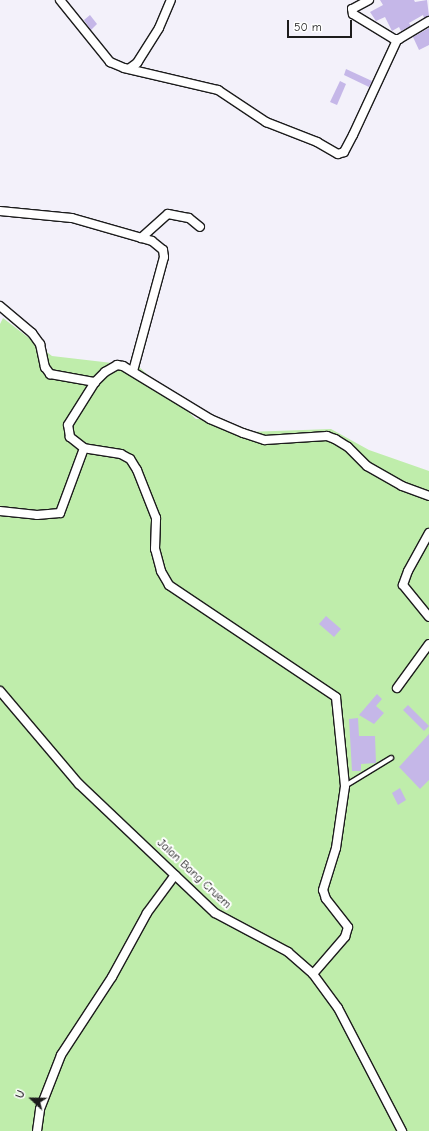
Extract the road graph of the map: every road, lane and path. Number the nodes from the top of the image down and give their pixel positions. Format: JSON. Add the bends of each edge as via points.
{"nodes":[{"id":1,"x":60,"y":0,"type":"edge"},
{"id":2,"x":171,"y":0,"type":"edge"},
{"id":3,"x":369,"y":0,"type":"edge"},
{"id":4,"x":429,"y":21,"type":"edge"},
{"id":5,"x":397,"y":40,"type":"junction"},
{"id":6,"x":130,"y":68,"type":"junction"},
{"id":7,"x":0,"y":211,"type":"edge"},
{"id":8,"x":200,"y":227,"type":"dead end"},
{"id":9,"x":141,"y":238,"type":"junction"},
{"id":10,"x":0,"y":306,"type":"edge"},
{"id":11,"x":133,"y":371,"type":"junction"},
{"id":12,"x":95,"y":382,"type":"junction"},
{"id":13,"x":84,"y":448,"type":"junction"},
{"id":14,"x":429,"y":496,"type":"edge"},
{"id":15,"x":0,"y":511,"type":"edge"},
{"id":16,"x":429,"y":533,"type":"edge"},
{"id":17,"x":429,"y":617,"type":"edge"},
{"id":18,"x":429,"y":644,"type":"edge"},
{"id":19,"x":397,"y":688,"type":"dead end"},
{"id":20,"x":0,"y":691,"type":"edge"},
{"id":21,"x":391,"y":758,"type":"dead end"},
{"id":22,"x":345,"y":786,"type":"junction"},
{"id":23,"x":175,"y":875,"type":"junction"},
{"id":24,"x":313,"y":974,"type":"junction"},
{"id":25,"x":37,"y":1131,"type":"edge"},
{"id":26,"x":402,"y":1131,"type":"edge"}],
"edges":[{"from":1,"to":6,"type":"street","via":[[110,62]]},
{"from":2,"to":6,"type":"street","via":[[159,28],[137,63]]},
{"from":3,"to":5,"type":"street","via":[[352,9],[353,14]]},
{"from":4,"to":5,"type":"street"},
{"from":5,"to":6,"type":"street","via":[[353,136],[344,152],[338,154],[318,142],[266,122],[218,90]]},
{"from":7,"to":9,"type":"street","via":[[72,218]]},
{"from":8,"to":9,"type":"street","via":[[189,218],[179,214],[168,214]]},
{"from":9,"to":11,"type":"street","via":[[159,245],[164,256]]},
{"from":10,"to":12,"type":"street","via":[[32,333],[40,344],[45,367],[50,374]]},
{"from":11,"to":12,"type":"street","via":[[117,365]]},
{"from":11,"to":14,"type":"street","via":[[210,419],[243,433],[264,440],[327,436],[335,439],[348,447],[367,466],[402,486]]},
{"from":12,"to":13,"type":"street","via":[[68,426],[70,437]]},
{"from":13,"to":15,"type":"street","via":[[60,513],[37,515]]},
{"from":13,"to":22,"type":"street","via":[[121,454],[130,459],[137,470],[156,518],[155,549],[161,571],[170,585],[334,695]]},
{"from":16,"to":17,"type":"street","via":[[403,580],[409,593]]},
{"from":18,"to":19,"type":"street"},
{"from":20,"to":23,"type":"street","name":"Jalan Bang Cruem","via":[[79,784]]},
{"from":21,"to":22,"type":"lane"},
{"from":22,"to":24,"type":"street","via":[[336,848],[323,890],[326,899],[345,922],[347,932]]},
{"from":23,"to":24,"type":"street","name":"Jalan Bang Cruem","via":[[215,913],[288,952]]},
{"from":23,"to":25,"type":"street","via":[[147,913],[112,977],[61,1055],[40,1109]]},
{"from":24,"to":26,"type":"street","name":"Jalan Bang Cruem","via":[[338,1008]]}]}
